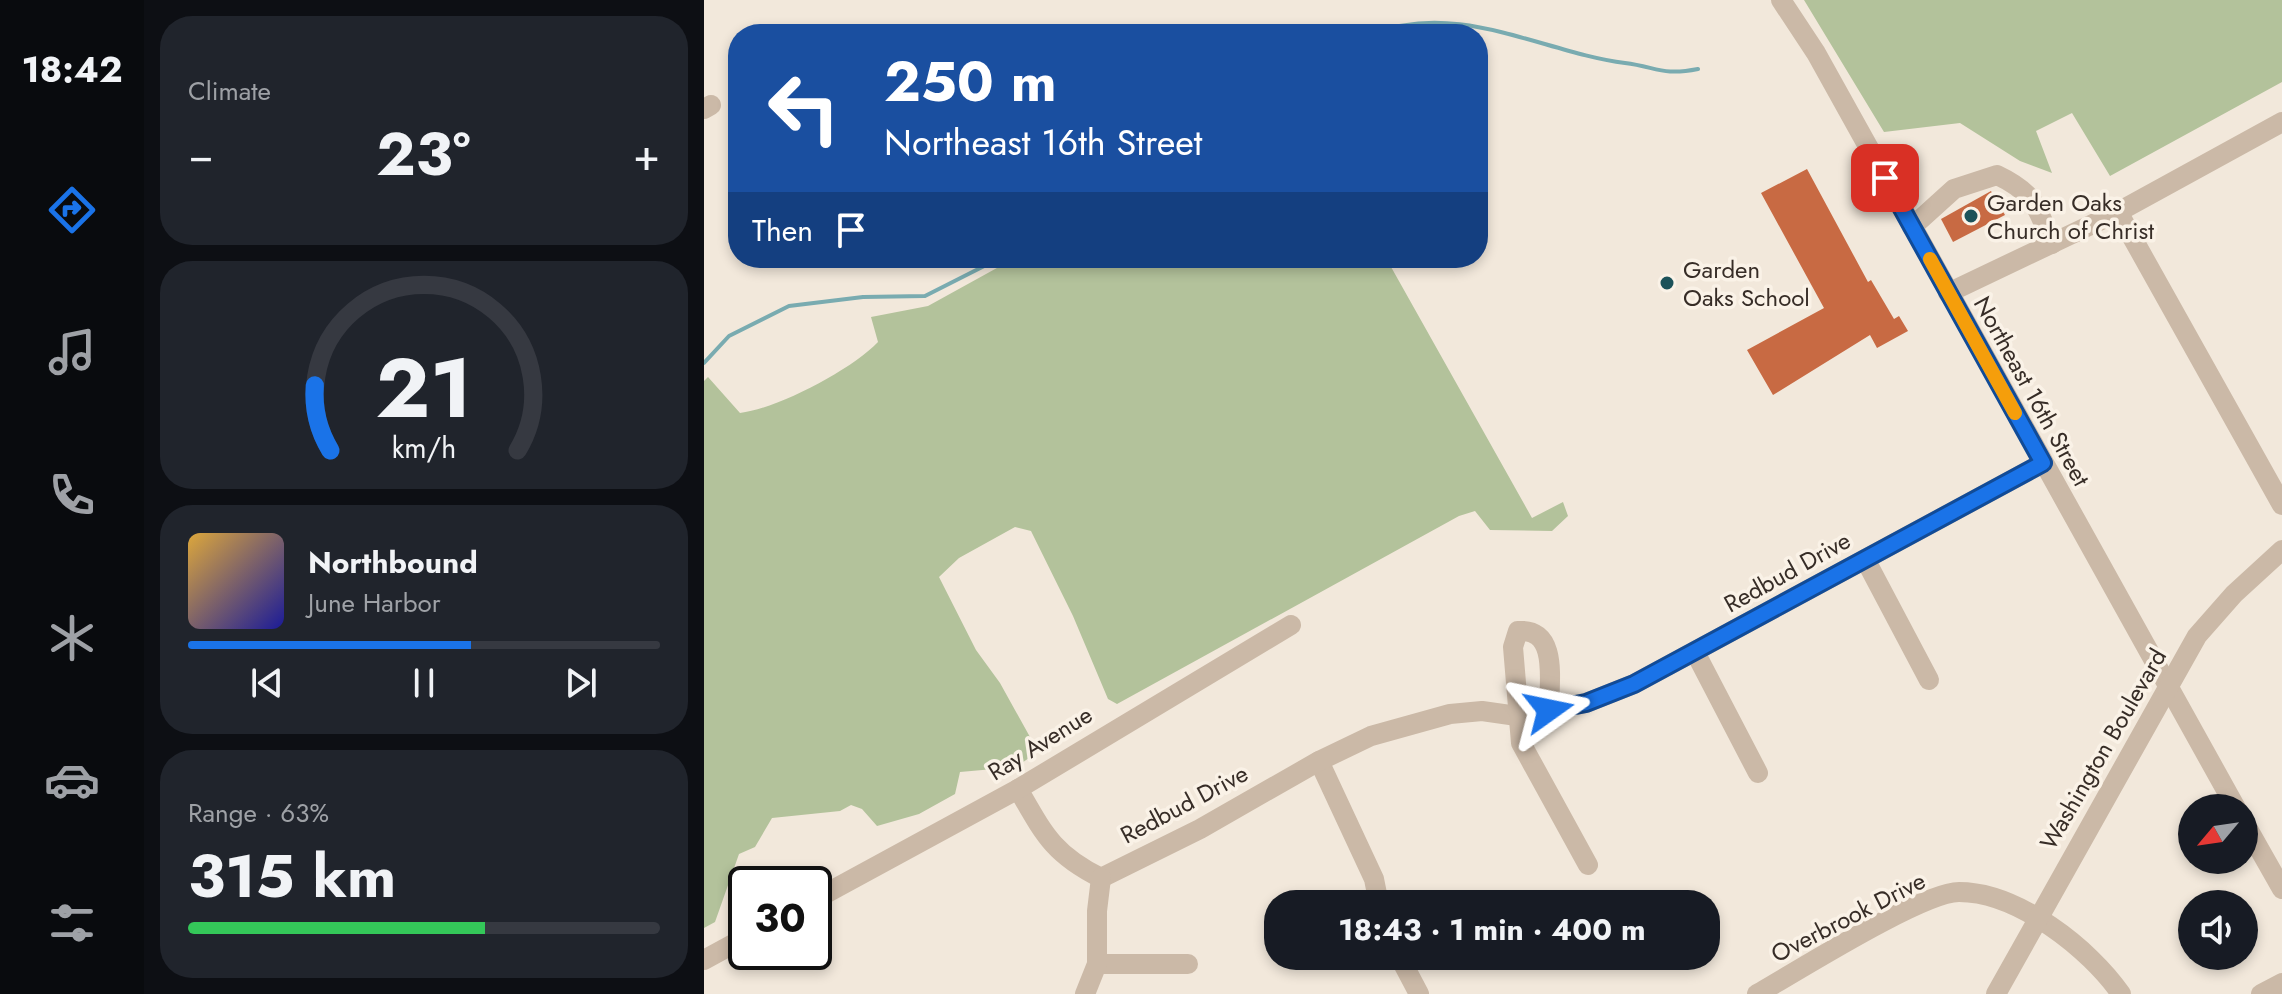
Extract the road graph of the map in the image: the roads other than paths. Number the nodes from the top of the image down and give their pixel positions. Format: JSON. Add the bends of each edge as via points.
{"nodes":[{"id":1,"x":1781,"y":0,"type":"edge"},
{"id":2,"x":2282,"y":122,"type":"edge"},
{"id":3,"x":2118,"y":212,"type":"junction"},
{"id":4,"x":1912,"y":227,"type":"junction"},
{"id":5,"x":2052,"y":244,"type":"junction"},
{"id":6,"x":1948,"y":293,"type":"junction"},
{"id":7,"x":2043,"y":463,"type":"junction"},
{"id":8,"x":2282,"y":505,"type":"edge"},
{"id":9,"x":2282,"y":550,"type":"edge"},
{"id":10,"x":1865,"y":559,"type":"junction"},
{"id":11,"x":1291,"y":625,"type":"dead end"},
{"id":12,"x":1695,"y":652,"type":"junction"},
{"id":13,"x":1929,"y":680,"type":"dead end"},
{"id":14,"x":2169,"y":690,"type":"junction"},
{"id":15,"x":1549,"y":710,"type":"junction"},
{"id":16,"x":1517,"y":716,"type":"junction"},
{"id":17,"x":1319,"y":761,"type":"junction"},
{"id":18,"x":1758,"y":773,"type":"dead end"},
{"id":19,"x":1018,"y":789,"type":"junction"},
{"id":20,"x":2228,"y":794,"type":"edge"},
{"id":21,"x":2258,"y":847,"type":"edge"},
{"id":22,"x":1588,"y":865,"type":"dead end"},
{"id":23,"x":1101,"y":878,"type":"junction"},
{"id":24,"x":2282,"y":889,"type":"edge"},
{"id":25,"x":832,"y":890,"type":"edge"},
{"id":26,"x":1376,"y":890,"type":"edge"},
{"id":27,"x":2036,"y":917,"type":"junction"},
{"id":28,"x":728,"y":947,"type":"edge"},
{"id":29,"x":704,"y":960,"type":"edge"},
{"id":30,"x":1097,"y":964,"type":"junction"},
{"id":31,"x":1188,"y":964,"type":"dead end"},
{"id":32,"x":1406,"y":970,"type":"edge"},
{"id":33,"x":2282,"y":983,"type":"edge"},
{"id":34,"x":1085,"y":994,"type":"edge"},
{"id":35,"x":1419,"y":994,"type":"edge"},
{"id":36,"x":1757,"y":994,"type":"edge"},
{"id":37,"x":1996,"y":994,"type":"edge"},
{"id":38,"x":2121,"y":994,"type":"edge"},
{"id":39,"x":2261,"y":994,"type":"edge"}],
"edges":[{"from":1,"to":4,"type":"street","name":"Northeast 16th Street"},
{"from":2,"to":3,"type":"street"},
{"from":3,"to":5,"type":"street"},
{"from":3,"to":8,"type":"street"},
{"from":4,"to":5,"type":"street","via":[[1954,189],[1997,175],[2024,187]]},
{"from":4,"to":6,"type":"street","name":"Northeast 16th Street"},
{"from":5,"to":6,"type":"street"},
{"from":6,"to":7,"type":"street","name":"Northeast 16th Street"},
{"from":7,"to":10,"type":"street","name":"Redbud Drive"},
{"from":7,"to":14,"type":"street","name":"Northeast 16th Street"},
{"from":9,"to":14,"type":"street","name":"Washington Boulevard","via":[[2197,636]]},
{"from":10,"to":12,"type":"street","name":"Redbud Drive"},
{"from":10,"to":13,"type":"street"},
{"from":11,"to":19,"type":"street","name":"Ray Avenue"},
{"from":12,"to":15,"type":"street","name":"Redbud Drive","via":[[1610,693]]},
{"from":12,"to":18,"type":"street"},
{"from":14,"to":20,"type":"street","name":"Northeast 16th Street"},
{"from":14,"to":27,"type":"street","name":"Washington Boulevard"},
{"from":15,"to":16,"type":"street","name":"Redbud Drive"},
{"from":15,"to":16,"type":"street","via":[[1549,657],[1542,637],[1518,631],[1513,647]]},
{"from":16,"to":17,"type":"street","name":"Redbud Drive","via":[[1482,711],[1410,722]]},
{"from":16,"to":22,"type":"street","via":[[1521,743]]},
{"from":17,"to":23,"type":"street","name":"Redbud Drive"},
{"from":17,"to":26,"type":"street"},
{"from":19,"to":23,"type":"street","via":[[1046,838],[1069,862]]},
{"from":19,"to":25,"type":"street","name":"Ray Avenue"},
{"from":21,"to":24,"type":"street"},
{"from":23,"to":30,"type":"street"},
{"from":27,"to":36,"type":"street","name":"Overbrook Drive","via":[[1995,899],[1958,892],[1912,907]]},
{"from":27,"to":37,"type":"street","name":"Washington Boulevard"},
{"from":27,"to":38,"type":"street","name":"Overbrook Drive","via":[[2096,962]]},
{"from":28,"to":29,"type":"street"},
{"from":30,"to":31,"type":"street"},
{"from":30,"to":34,"type":"street"},
{"from":32,"to":35,"type":"street"},
{"from":33,"to":39,"type":"street"}]}
